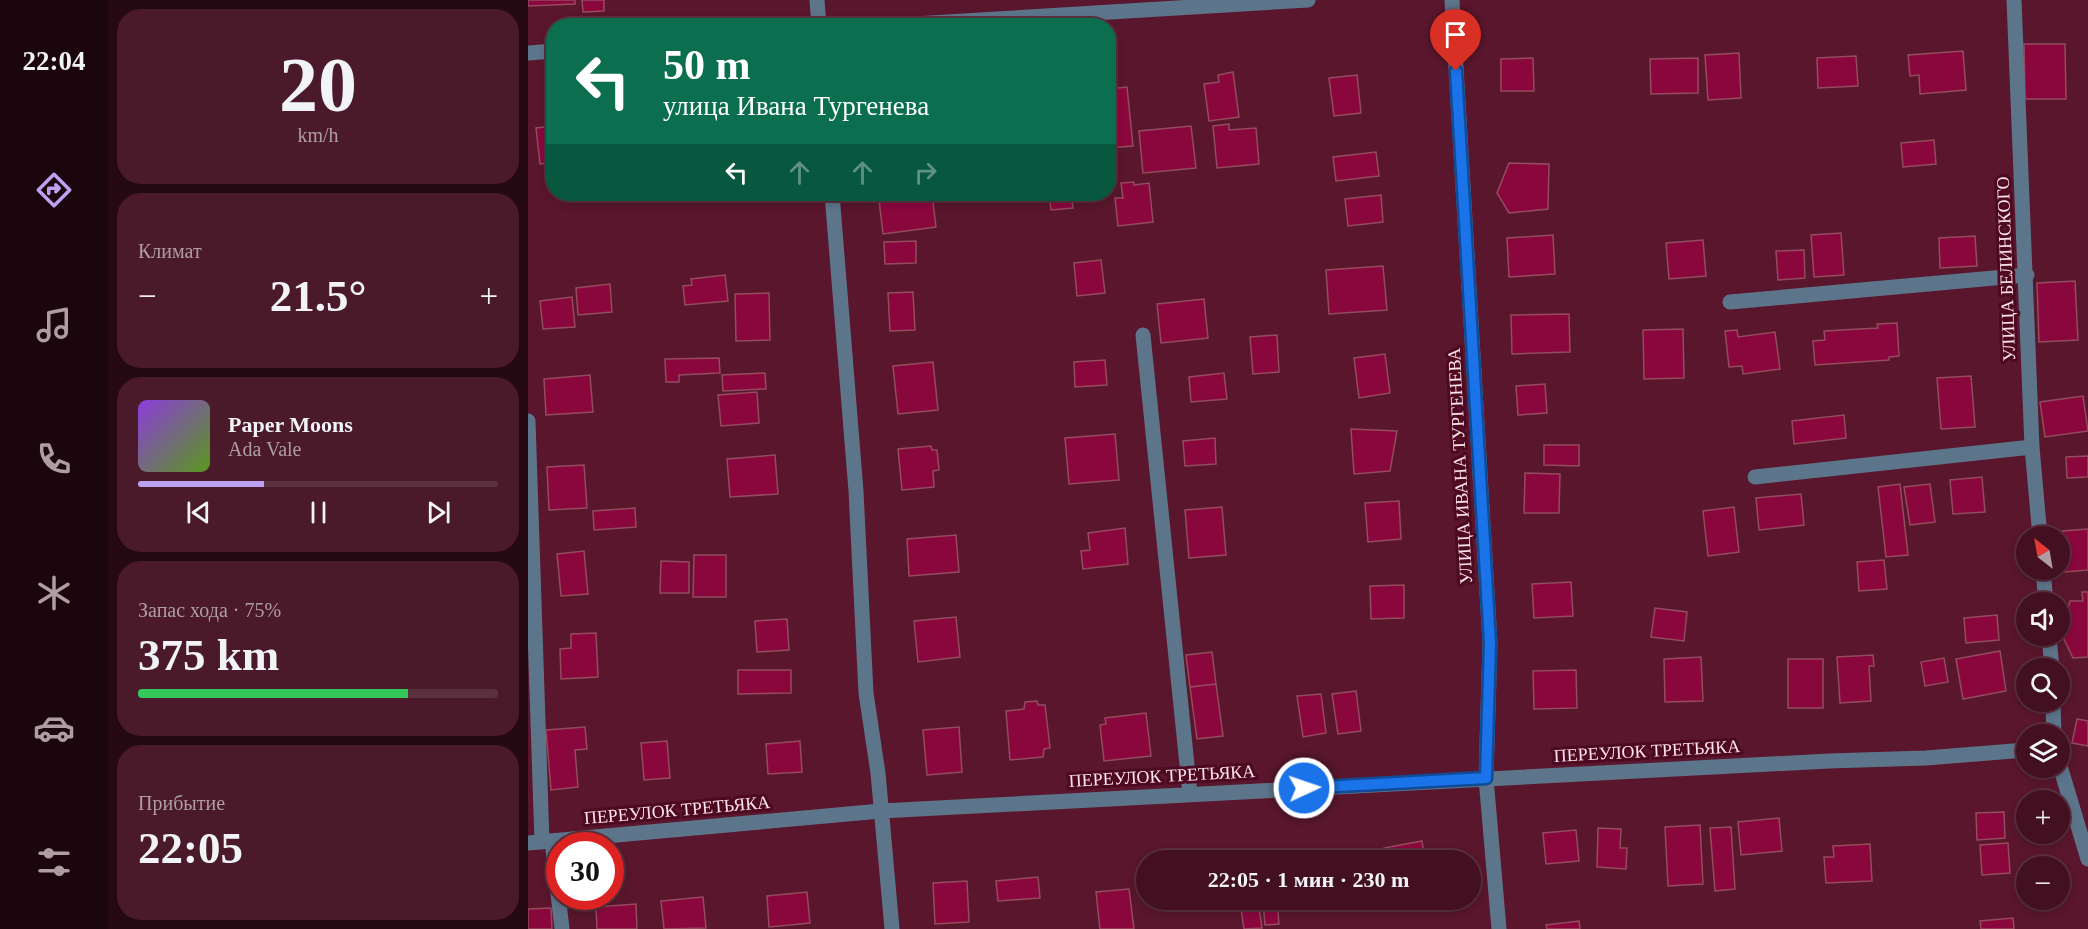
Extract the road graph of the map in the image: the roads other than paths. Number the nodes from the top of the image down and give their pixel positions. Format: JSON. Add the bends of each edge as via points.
{"nodes":[{"id":1,"x":817,"y":0,"type":"edge"},
{"id":2,"x":1308,"y":0,"type":"edge"},
{"id":3,"x":1452,"y":0,"type":"edge"},
{"id":4,"x":2013,"y":0,"type":"edge"},
{"id":5,"x":1108,"y":5,"type":"edge"},
{"id":6,"x":818,"y":18,"type":"edge"},
{"id":7,"x":967,"y":18,"type":"edge"},
{"id":8,"x":546,"y":52,"type":"edge"},
{"id":9,"x":528,"y":53,"type":"edge"},
{"id":10,"x":833,"y":201,"type":"edge"},
{"id":11,"x":2027,"y":275,"type":"junction"},
{"id":12,"x":1730,"y":302,"type":"dead end"},
{"id":13,"x":1143,"y":335,"type":"dead end"},
{"id":14,"x":528,"y":421,"type":"edge"},
{"id":15,"x":2032,"y":447,"type":"junction"},
{"id":16,"x":1755,"y":477,"type":"dead end"},
{"id":17,"x":2039,"y":526,"type":"edge"},
{"id":18,"x":2016,"y":751,"type":"edge"},
{"id":19,"x":1486,"y":778,"type":"junction"},
{"id":20,"x":2064,"y":778,"type":"edge"},
{"id":21,"x":1190,"y":794,"type":"junction"},
{"id":22,"x":881,"y":811,"type":"junction"},
{"id":23,"x":541,"y":842,"type":"edge"},
{"id":24,"x":2088,"y":859,"type":"edge"},
{"id":25,"x":562,"y":929,"type":"edge"},
{"id":26,"x":892,"y":929,"type":"edge"},
{"id":27,"x":1499,"y":929,"type":"edge"}],
"edges":[{"from":1,"to":6,"type":"street"},
{"from":2,"to":5,"type":"street"},
{"from":3,"to":19,"type":"street","name":"УЛИЦА ИВАНА ТУРГЕНЕВА","via":[[1490,643]]},
{"from":4,"to":11,"type":"street","name":"УЛИЦА БЕЛИНСКОГО"},
{"from":5,"to":7,"type":"street"},
{"from":8,"to":9,"type":"street"},
{"from":10,"to":22,"type":"street","via":[[856,491],[866,693]]},
{"from":11,"to":12,"type":"street"},
{"from":11,"to":15,"type":"street","name":"УЛИЦА БЕЛИНСКОГО"},
{"from":13,"to":21,"type":"street"},
{"from":14,"to":23,"type":"street"},
{"from":15,"to":16,"type":"street"},
{"from":15,"to":17,"type":"street","name":"УЛИЦА БЕЛИНСКОГО"},
{"from":18,"to":19,"type":"street","name":"ПЕРЕУЛОК ТРЕТЬЯКА"},
{"from":19,"to":21,"type":"street","name":"ПЕРЕУЛОК ТРЕТЬЯКА"},
{"from":19,"to":27,"type":"street","name":"УЛИЦА ИВАНА ТУРГЕНЕВА"},
{"from":20,"to":24,"type":"street"},
{"from":21,"to":22,"type":"street","name":"ПЕРЕУЛОК ТРЕТЬЯКА"},
{"from":22,"to":23,"type":"street","name":"ПЕРЕУЛОК ТРЕТЬЯКА"},
{"from":22,"to":26,"type":"street"},
{"from":23,"to":25,"type":"street"}]}
